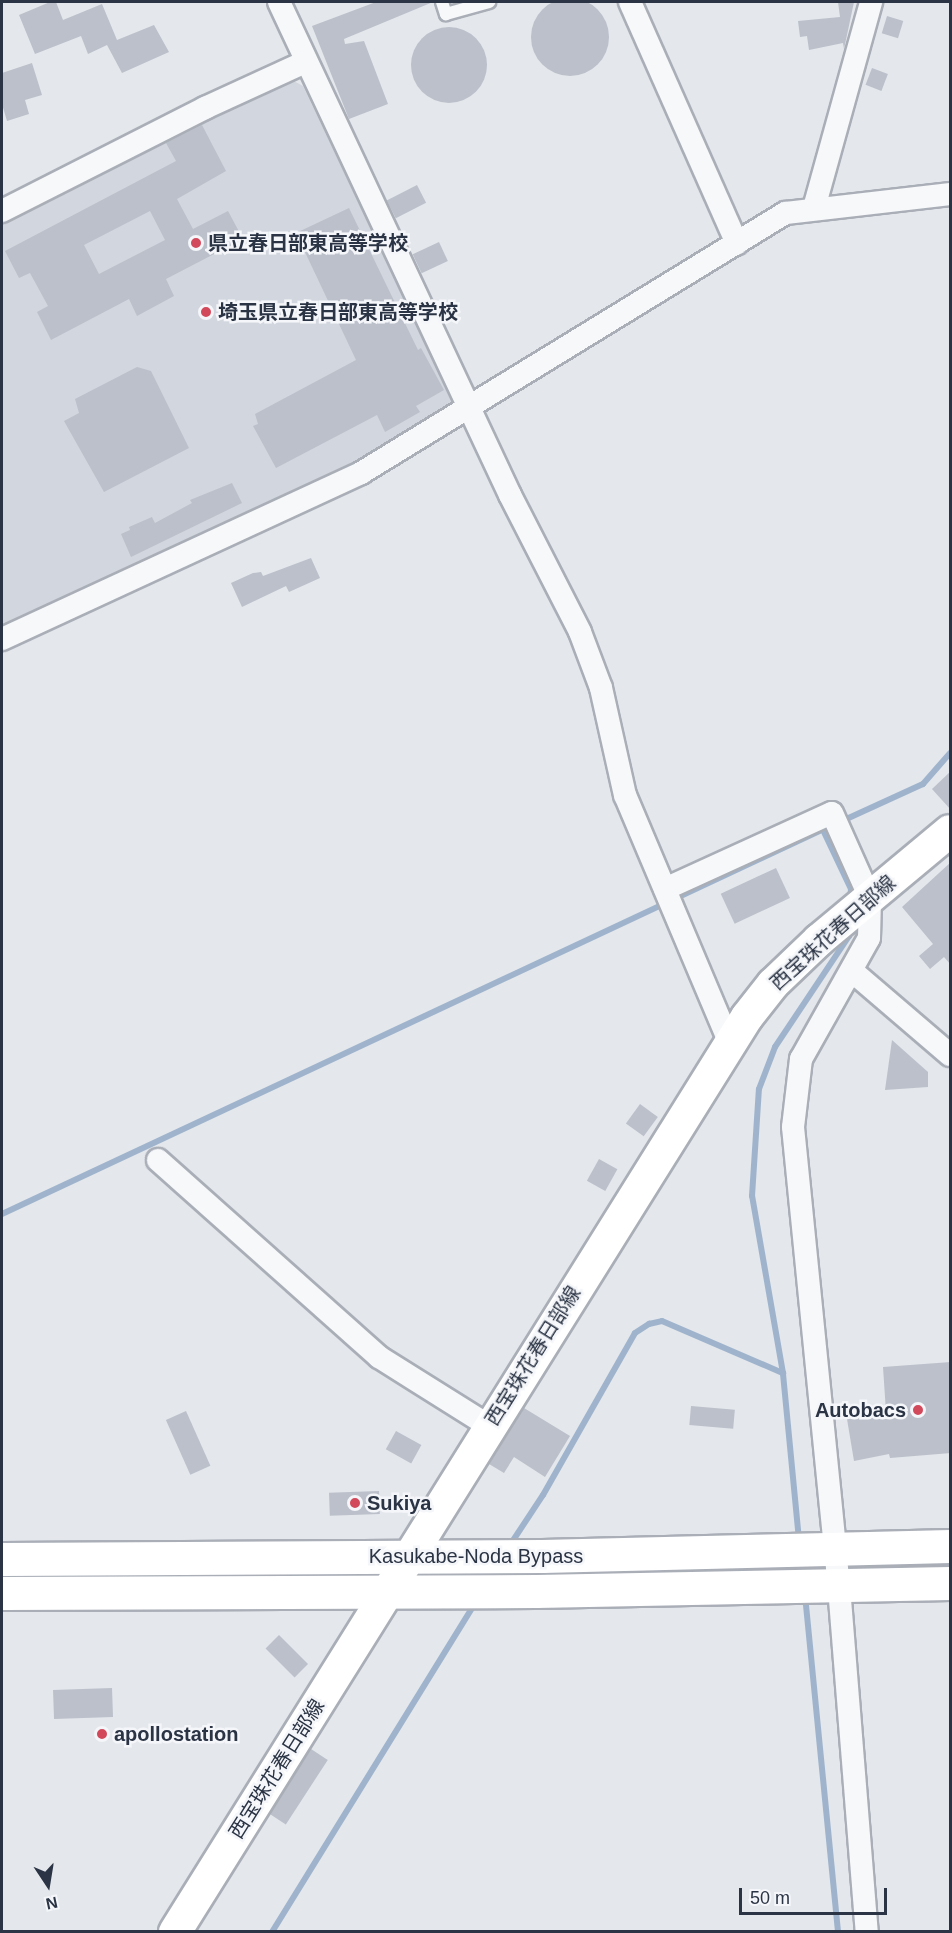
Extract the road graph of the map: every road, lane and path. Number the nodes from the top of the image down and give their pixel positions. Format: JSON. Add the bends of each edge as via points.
{"nodes":[{"id":1,"x":279,"y":2,"type":"edge"},
{"id":2,"x":442,"y":2,"type":"edge"},
{"id":3,"x":489,"y":2,"type":"edge"},
{"id":4,"x":630,"y":2,"type":"edge"},
{"id":5,"x":872,"y":2,"type":"edge"},
{"id":6,"x":305,"y":62,"type":"junction"},
{"id":7,"x":951,"y":194,"type":"edge"},
{"id":8,"x":814,"y":208,"type":"junction"},
{"id":9,"x":2,"y":211,"type":"edge"},
{"id":10,"x":737,"y":243,"type":"junction"},
{"id":11,"x":469,"y":409,"type":"junction"},
{"id":12,"x":2,"y":639,"type":"edge"},
{"id":13,"x":951,"y":831,"type":"edge"},
{"id":14,"x":665,"y":889,"type":"junction"},
{"id":15,"x":866,"y":902,"type":"junction"},
{"id":16,"x":852,"y":971,"type":"junction"},
{"id":17,"x":730,"y":1043,"type":"junction"},
{"id":18,"x":951,"y":1055,"type":"edge"},
{"id":19,"x":158,"y":1160,"type":"dead end"},
{"id":20,"x":489,"y":1426,"type":"junction"},
{"id":21,"x":951,"y":1546,"type":"edge"},
{"id":22,"x":835,"y":1550,"type":"junction"},
{"id":23,"x":409,"y":1557,"type":"junction"},
{"id":24,"x":2,"y":1558,"type":"edge"},
{"id":25,"x":951,"y":1583,"type":"edge"},
{"id":26,"x":839,"y":1587,"type":"junction"},
{"id":27,"x":388,"y":1591,"type":"junction"},
{"id":28,"x":2,"y":1593,"type":"edge"},
{"id":29,"x":175,"y":1932,"type":"edge"},
{"id":30,"x":867,"y":1932,"type":"edge"}],
"edges":[{"from":1,"to":6,"type":"street"},
{"from":2,"to":3,"type":"lane","via":[[446,14]]},
{"from":4,"to":10,"type":"street"},
{"from":5,"to":8,"type":"street"},
{"from":6,"to":9,"type":"street"},
{"from":6,"to":11,"type":"street"},
{"from":7,"to":8,"type":"street"},
{"from":8,"to":10,"type":"street","via":[[786,213]]},
{"from":10,"to":11,"type":"street"},
{"from":11,"to":12,"type":"street","via":[[361,473]]},
{"from":11,"to":14,"type":"street","via":[[580,632],[602,688],[625,795]]},
{"from":13,"to":15,"type":"main road","name":"西宝珠花春日部線"},
{"from":14,"to":15,"type":"street","via":[[832,813]]},
{"from":14,"to":17,"type":"street"},
{"from":15,"to":16,"type":"street","via":[[869,938]]},
{"from":15,"to":17,"type":"main road","name":"西宝珠花春日部線","via":[[773,984]]},
{"from":16,"to":18,"type":"street"},
{"from":16,"to":22,"type":"street","via":[[801,1059],[793,1127]]},
{"from":17,"to":20,"type":"main road","name":"西宝珠花春日部線"},
{"from":19,"to":20,"type":"street","via":[[379,1357]]},
{"from":20,"to":23,"type":"main road","name":"西宝珠花春日部線"},
{"from":21,"to":22,"type":"highway","name":"Kasukabe-Noda Bypass"},
{"from":22,"to":23,"type":"highway","name":"Kasukabe-Noda Bypass"},
{"from":22,"to":26,"type":"street"},
{"from":23,"to":24,"type":"highway","name":"Kasukabe-Noda Bypass"},
{"from":23,"to":27,"type":"main road","name":"西宝珠花春日部線"},
{"from":25,"to":26,"type":"highway","name":"Kasukabe-Noda Bypass"},
{"from":26,"to":27,"type":"highway","name":"Kasukabe-Noda Bypass"},
{"from":26,"to":30,"type":"street"},
{"from":27,"to":28,"type":"highway","name":"Kasukabe-Noda Bypass"},
{"from":27,"to":29,"type":"main road","name":"西宝珠花春日部線"}]}
